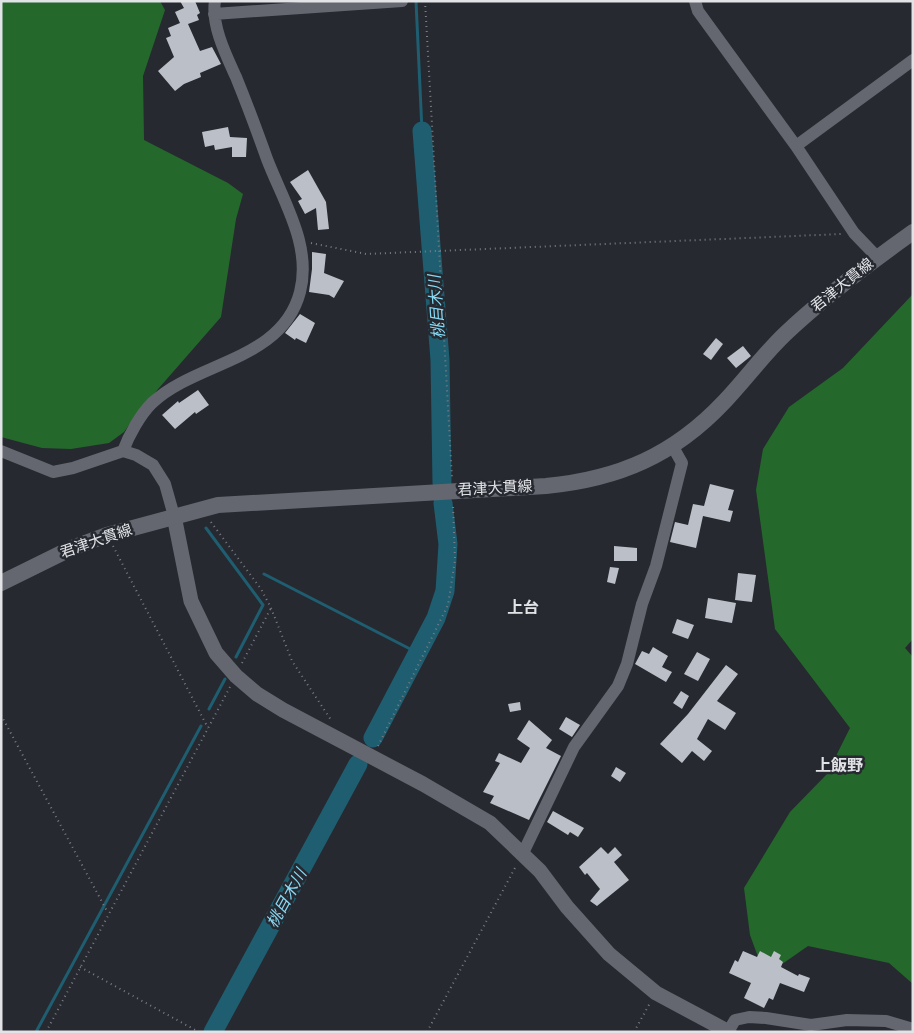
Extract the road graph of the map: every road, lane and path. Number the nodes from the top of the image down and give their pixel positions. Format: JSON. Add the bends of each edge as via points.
{"nodes":[{"id":1,"x":402,"y":1,"type":"edge"},
{"id":2,"x":425,"y":1,"type":"edge"},
{"id":3,"x":695,"y":1,"type":"edge"},
{"id":4,"x":214,"y":8,"type":"edge"},
{"id":5,"x":913,"y":60,"type":"edge"},
{"id":6,"x":796,"y":146,"type":"junction"},
{"id":7,"x":913,"y":232,"type":"edge"},
{"id":8,"x":854,"y":233,"type":"junction"},
{"id":9,"x":298,"y":240,"type":"junction"},
{"id":10,"x":439,"y":252,"type":"junction"},
{"id":11,"x":877,"y":257,"type":"junction"},
{"id":12,"x":673,"y":447,"type":"junction"},
{"id":13,"x":1,"y":450,"type":"edge"},
{"id":14,"x":123,"y":451,"type":"junction"},
{"id":15,"x":452,"y":490,"type":"junction"},
{"id":16,"x":174,"y":516,"type":"junction"},
{"id":17,"x":211,"y":522,"type":"dead end"},
{"id":18,"x":107,"y":535,"type":"junction"},
{"id":19,"x":1,"y":583,"type":"edge"},
{"id":20,"x":271,"y":608,"type":"junction"},
{"id":21,"x":236,"y":676,"type":"junction"},
{"id":22,"x":1,"y":715,"type":"edge"},
{"id":23,"x":208,"y":728,"type":"junction"},
{"id":24,"x":332,"y":735,"type":"junction"},
{"id":25,"x":372,"y":758,"type":"junction"},
{"id":26,"x":523,"y":853,"type":"junction"},
{"id":27,"x":108,"y":914,"type":"junction"},
{"id":28,"x":80,"y":967,"type":"junction"},
{"id":29,"x":656,"y":993,"type":"junction"},
{"id":30,"x":844,"y":1026,"type":"edge"},
{"id":31,"x":913,"y":1029,"type":"edge"},
{"id":32,"x":46,"y":1032,"type":"edge"},
{"id":33,"x":199,"y":1032,"type":"edge"},
{"id":34,"x":427,"y":1032,"type":"edge"},
{"id":35,"x":634,"y":1032,"type":"edge"},
{"id":36,"x":729,"y":1032,"type":"edge"}],
"edges":[{"from":1,"to":4,"type":"street"},
{"from":2,"to":10,"type":"path"},
{"from":3,"to":6,"type":"street","via":[[698,11]]},
{"from":4,"to":9,"type":"street","via":[[226,54],[267,159],[291,210]]},
{"from":5,"to":6,"type":"street"},
{"from":6,"to":8,"type":"street"},
{"from":7,"to":11,"type":"main road","name":"君津大貫線"},
{"from":8,"to":10,"type":"path"},
{"from":8,"to":11,"type":"street"},
{"from":9,"to":10,"type":"path","via":[[366,254]]},
{"from":9,"to":14,"type":"street","via":[[304,268],[300,293],[290,316],[268,340],[152,403]]},
{"from":10,"to":15,"type":"path"},
{"from":11,"to":12,"type":"main road","name":"君津大貫線","via":[[820,301],[783,336],[712,415]]},
{"from":12,"to":15,"type":"main road","name":"君津大貫線","via":[[613,474],[579,483]]},
{"from":12,"to":26,"type":"street","via":[[682,463],[656,566],[618,686],[574,747]]},
{"from":13,"to":14,"type":"street","via":[[53,472]]},
{"from":14,"to":16,"type":"street","via":[[153,465],[165,484]]},
{"from":15,"to":16,"type":"main road","name":"君津大貫線","via":[[218,506]]},
{"from":15,"to":25,"type":"path","via":[[455,560],[448,605]]},
{"from":16,"to":18,"type":"main road","name":"君津大貫線"},
{"from":16,"to":21,"type":"street","via":[[191,601],[216,654]]},
{"from":17,"to":20,"type":"path","via":[[261,589]]},
{"from":18,"to":19,"type":"main road","name":"君津大貫線","via":[[72,548]]},
{"from":18,"to":23,"type":"path"},
{"from":20,"to":21,"type":"path"},
{"from":20,"to":24,"type":"path","via":[[292,661],[330,717]]},
{"from":21,"to":23,"type":"path"},
{"from":21,"to":24,"type":"street","via":[[257,694]]},
{"from":22,"to":27,"type":"path"},
{"from":23,"to":27,"type":"path"},
{"from":24,"to":25,"type":"street"},
{"from":25,"to":26,"type":"street","via":[[490,823]]},
{"from":26,"to":29,"type":"street","via":[[609,954]]},
{"from":26,"to":34,"type":"path"},
{"from":27,"to":28,"type":"path"},
{"from":28,"to":32,"type":"path"},
{"from":28,"to":33,"type":"path"},
{"from":29,"to":35,"type":"path"},
{"from":29,"to":36,"type":"street"},
{"from":30,"to":31,"type":"street","via":[[886,1021]]},
{"from":30,"to":36,"type":"street","via":[[750,1017],[735,1020]]}]}
